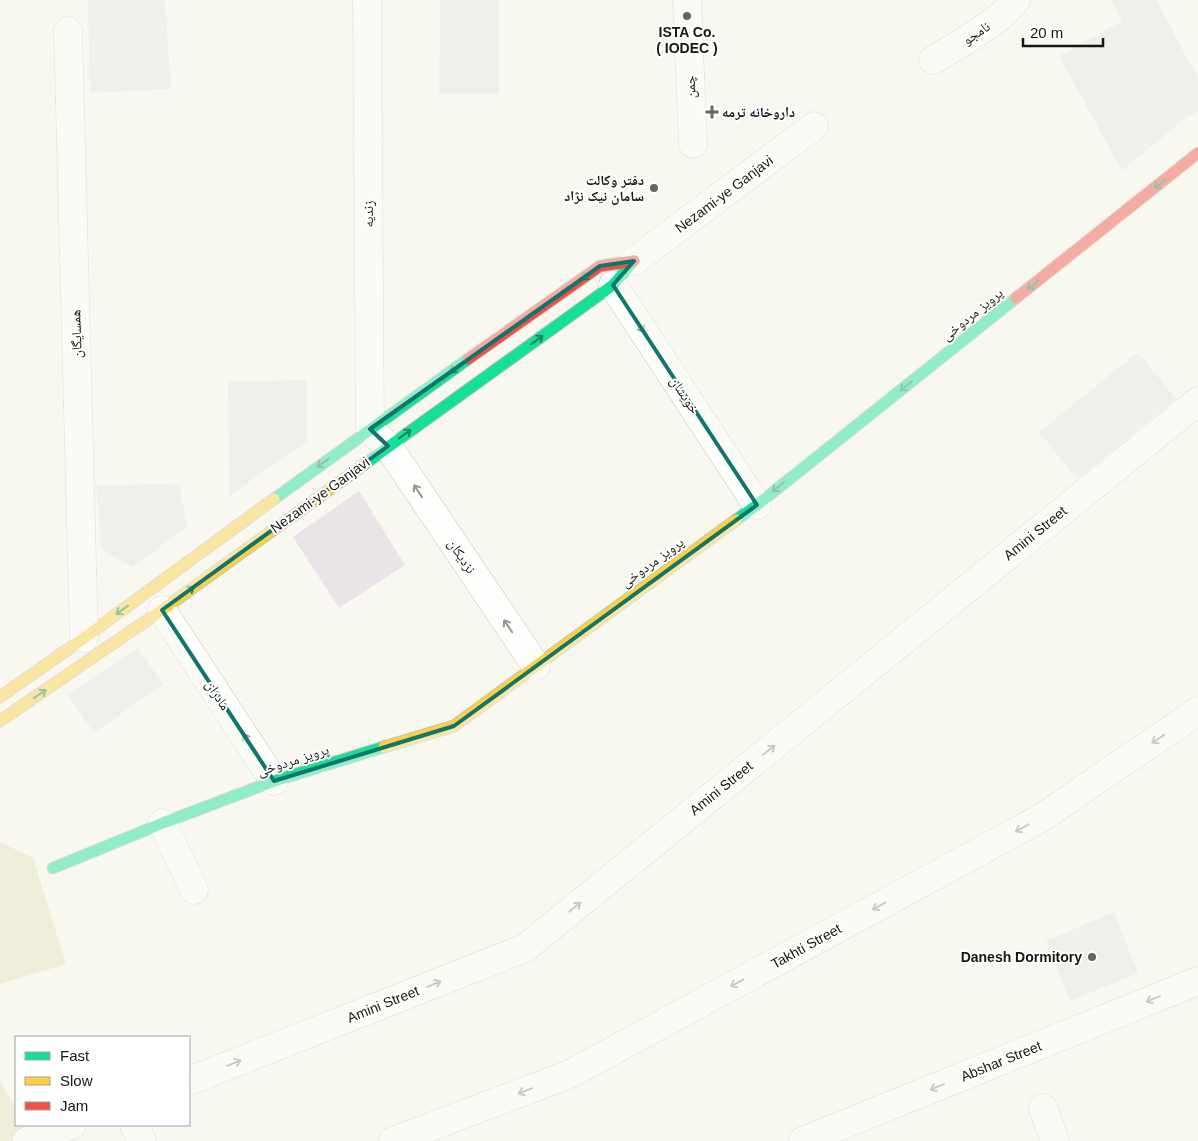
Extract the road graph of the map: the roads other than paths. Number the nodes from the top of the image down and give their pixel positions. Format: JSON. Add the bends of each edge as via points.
{"nodes":[{"id":1,"x":367,"y":0,"type":"edge"},
{"id":2,"x":687,"y":0,"type":"edge"},
{"id":3,"x":1016,"y":0,"type":"edge"},
{"id":4,"x":68,"y":31,"type":"dead end"},
{"id":5,"x":933,"y":60,"type":"dead end"},
{"id":6,"x":814,"y":126,"type":"dead end"},
{"id":7,"x":693,"y":144,"type":"dead end"},
{"id":8,"x":1198,"y":154,"type":"edge"},
{"id":9,"x":634,"y":261,"type":"junction"},
{"id":10,"x":613,"y":285,"type":"junction"},
{"id":11,"x":1198,"y":401,"type":"edge"},
{"id":12,"x":379,"y":437,"type":"junction"},
{"id":13,"x":757,"y":504,"type":"junction"},
{"id":14,"x":162,"y":610,"type":"junction"},
{"id":15,"x":91,"y":646,"type":"junction"},
{"id":16,"x":536,"y":666,"type":"junction"},
{"id":17,"x":0,"y":697,"type":"edge"},
{"id":18,"x":1198,"y":711,"type":"edge"},
{"id":19,"x":0,"y":721,"type":"edge"},
{"id":20,"x":274,"y":781,"type":"junction"},
{"id":21,"x":163,"y":823,"type":"junction"},
{"id":22,"x":53,"y":868,"type":"dead end"},
{"id":23,"x":194,"y":890,"type":"dead end"},
{"id":24,"x":1198,"y":981,"type":"edge"},
{"id":25,"x":190,"y":1081,"type":"edge"},
{"id":26,"x":1043,"y":1108,"type":"dead end"},
{"id":27,"x":69,"y":1126,"type":"edge"},
{"id":28,"x":134,"y":1126,"type":"edge"},
{"id":29,"x":27,"y":1141,"type":"edge"},
{"id":30,"x":142,"y":1141,"type":"edge"},
{"id":31,"x":393,"y":1141,"type":"edge"},
{"id":32,"x":803,"y":1141,"type":"edge"},
{"id":33,"x":1055,"y":1141,"type":"edge"}],
"edges":[{"from":1,"to":12,"type":"street","name":"زندیه"},
{"from":2,"to":7,"type":"street","name":"چمن"},
{"from":3,"to":5,"type":"street","name":"نامجو","via":[[980,31]]},
{"from":4,"to":15,"type":"street","name":"همسایگان"},
{"from":6,"to":9,"type":"street","name":"Nezami-ye Ganjavi"},
{"from":8,"to":13,"type":"street","name":"پرویز مردوخی","one_way":true},
{"from":9,"to":10,"type":"street","name":"Nezami-ye Ganjavi"},
{"from":9,"to":12,"type":"street","name":"Nezami-ye Ganjavi","one_way":true,"via":[[600,266]]},
{"from":12,"to":10,"type":"street","name":"Nezami-ye Ganjavi","one_way":true},
{"from":10,"to":13,"type":"street","name":"خویشان","one_way":true},
{"from":25,"to":11,"type":"street","name":"Amini Street","one_way":true,"via":[[525,948]]},
{"from":14,"to":12,"type":"street","name":"Nezami-ye Ganjavi","one_way":true},
{"from":12,"to":15,"type":"street","name":"Nezami-ye Ganjavi","one_way":true},
{"from":16,"to":12,"type":"street","name":"نزدیکان","one_way":true},
{"from":13,"to":16,"type":"street","name":"پرویز مردوخی"},
{"from":14,"to":15,"type":"street","name":"Nezami-ye Ganjavi"},
{"from":20,"to":14,"type":"street","name":"مادران","one_way":true},
{"from":15,"to":17,"type":"street","name":"Nezami-ye Ganjavi"},
{"from":19,"to":15,"type":"street","name":"Nezami-ye Ganjavi","one_way":true},
{"from":16,"to":20,"type":"street","name":"پرویز مردوخی","via":[[454,726]]},
{"from":18,"to":31,"type":"street","name":"Takhti Street","one_way":true,"via":[[1041,818],[570,1074]]},
{"from":20,"to":21,"type":"street","name":"پرویز مردوخی"},
{"from":21,"to":22,"type":"street","name":"پرویز مردوخی"},
{"from":21,"to":23,"type":"street"},
{"from":24,"to":32,"type":"street","name":"Abshar Street","one_way":true},
{"from":26,"to":33,"type":"street"},
{"from":27,"to":29,"type":"street"},
{"from":28,"to":30,"type":"street"}]}
